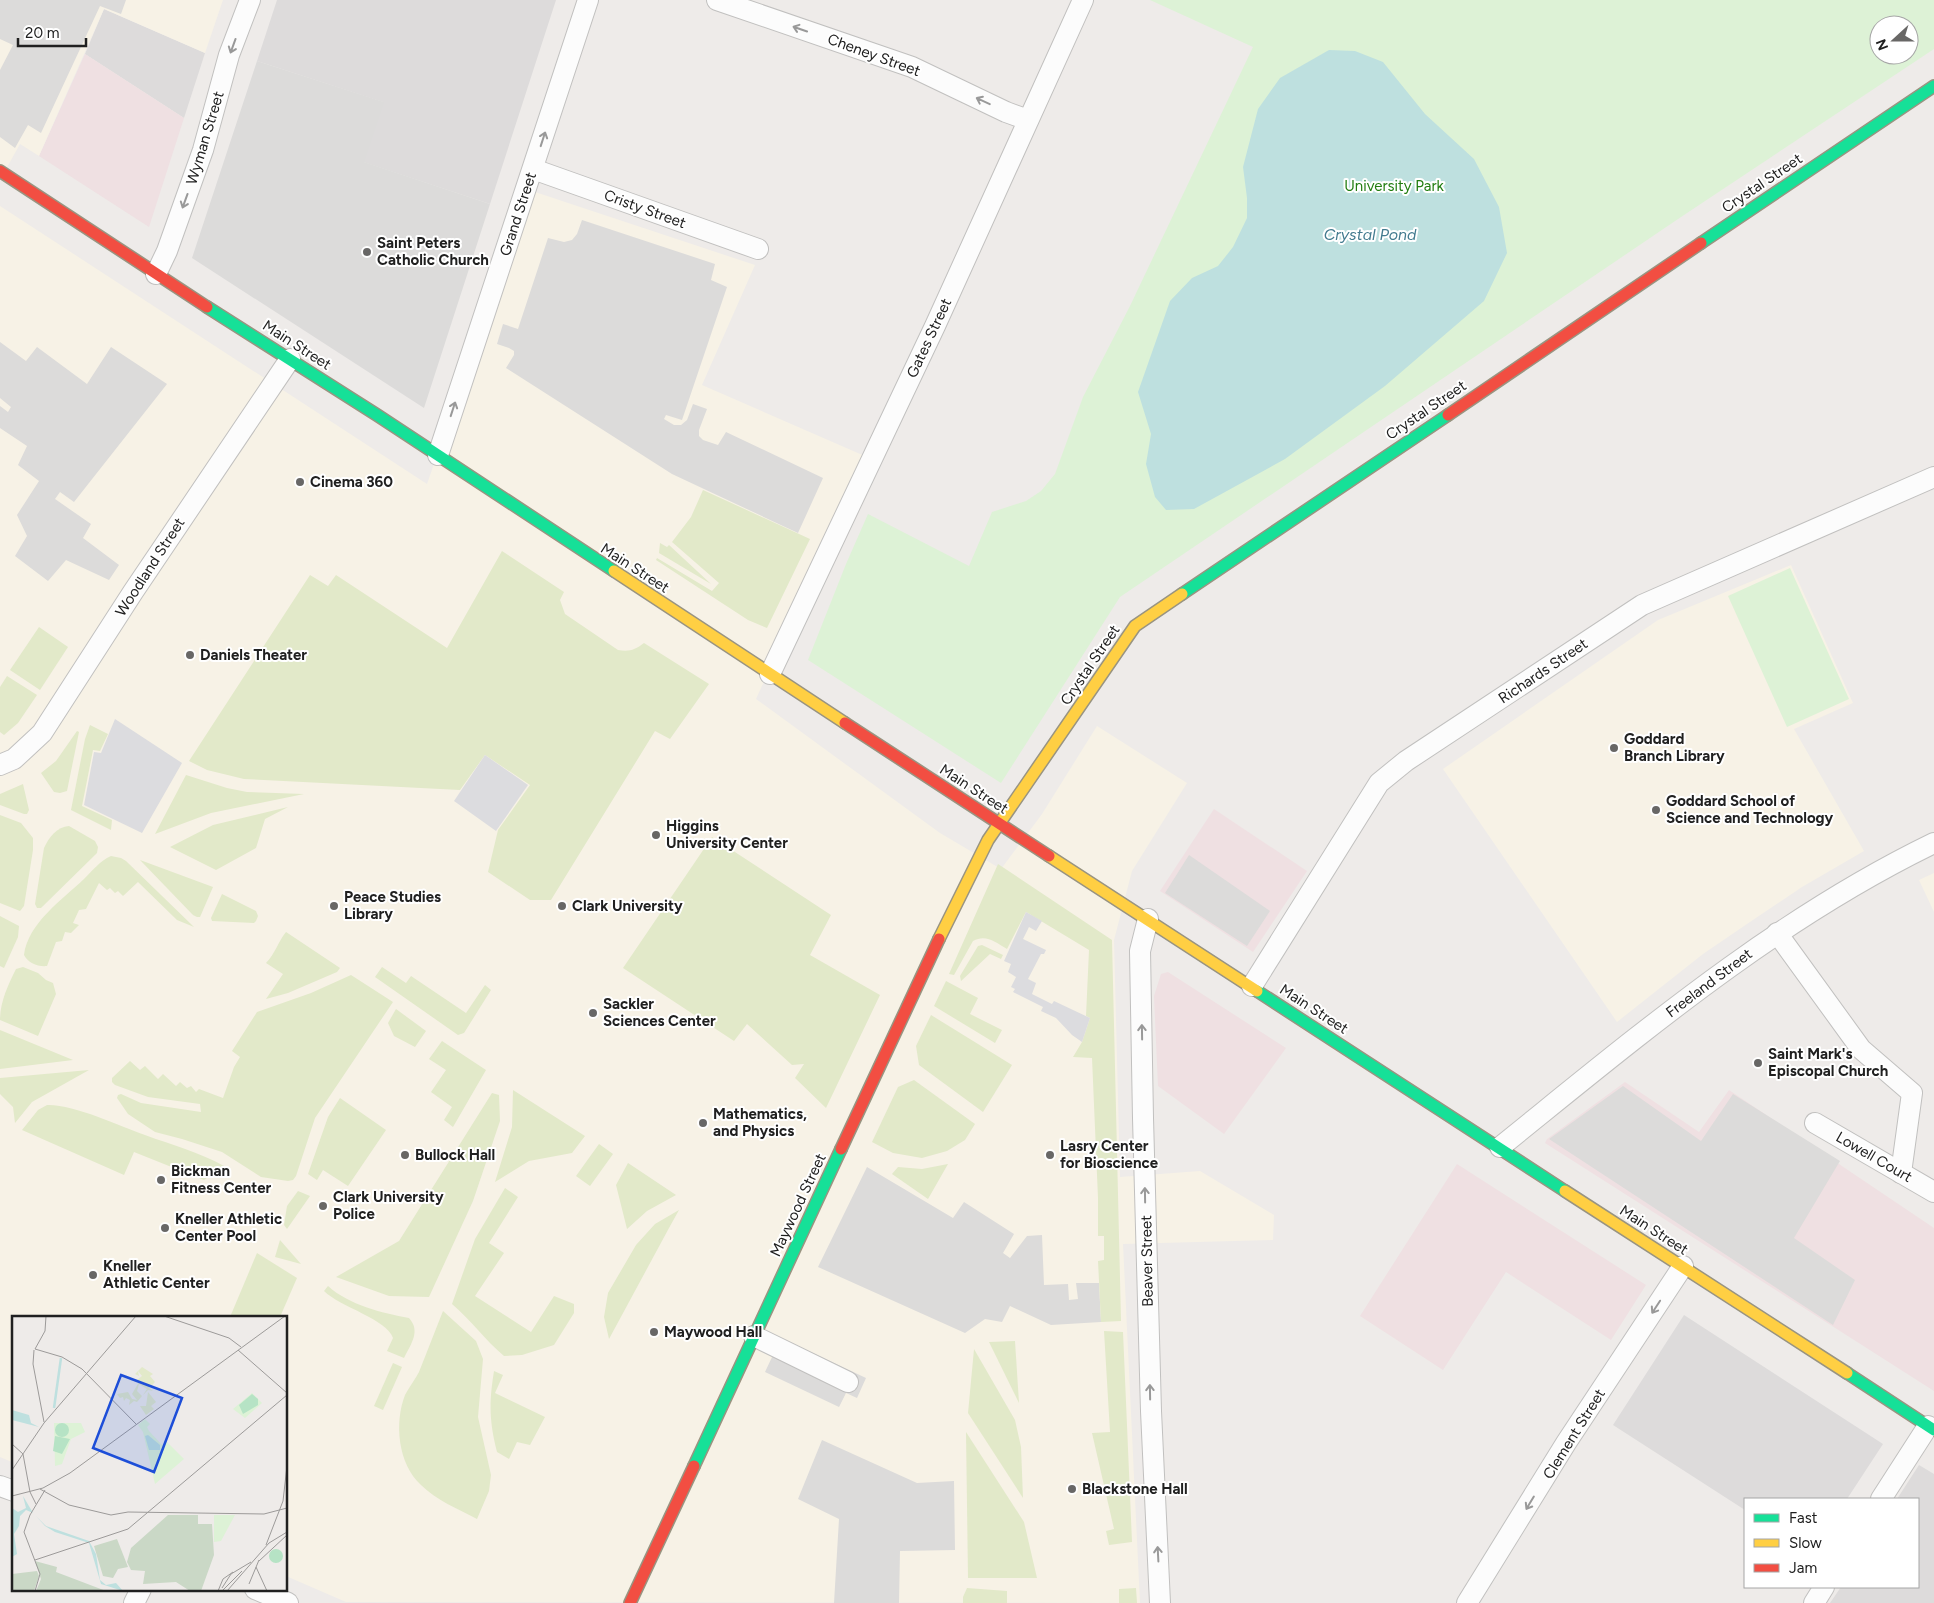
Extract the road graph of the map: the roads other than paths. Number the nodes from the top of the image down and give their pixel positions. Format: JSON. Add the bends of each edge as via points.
{"nodes":[{"id":1,"x":250,"y":0,"type":"edge"},
{"id":2,"x":588,"y":0,"type":"edge"},
{"id":3,"x":716,"y":0,"type":"edge"},
{"id":4,"x":1084,"y":0,"type":"edge"},
{"id":5,"x":1934,"y":86,"type":"edge"},
{"id":6,"x":1028,"y":120,"type":"junction"},
{"id":7,"x":533,"y":169,"type":"junction"},
{"id":8,"x":0,"y":171,"type":"edge"},
{"id":9,"x":758,"y":250,"type":"dead end"},
{"id":10,"x":156,"y":274,"type":"junction"},
{"id":11,"x":290,"y":358,"type":"junction"},
{"id":12,"x":438,"y":455,"type":"junction"},
{"id":13,"x":1934,"y":477,"type":"edge"},
{"id":14,"x":770,"y":674,"type":"junction"},
{"id":15,"x":0,"y":765,"type":"edge"},
{"id":16,"x":999,"y":824,"type":"junction"},
{"id":17,"x":1934,"y":843,"type":"edge"},
{"id":18,"x":1148,"y":919,"type":"junction"},
{"id":19,"x":1778,"y":933,"type":"junction"},
{"id":20,"x":1252,"y":986,"type":"junction"},
{"id":21,"x":1815,"y":1123,"type":"dead end"},
{"id":22,"x":1500,"y":1147,"type":"junction"},
{"id":23,"x":1901,"y":1172,"type":"junction"},
{"id":24,"x":1934,"y":1192,"type":"edge"},
{"id":25,"x":1683,"y":1266,"type":"junction"},
{"id":26,"x":754,"y":1336,"type":"junction"},
{"id":27,"x":848,"y":1382,"type":"dead end"},
{"id":28,"x":1931,"y":1428,"type":"edge"},
{"id":29,"x":0,"y":1486,"type":"edge"},
{"id":30,"x":12,"y":1490,"type":"edge"},
{"id":31,"x":1882,"y":1498,"type":"edge"},
{"id":32,"x":1823,"y":1588,"type":"edge"},
{"id":33,"x":140,"y":1590,"type":"edge"},
{"id":34,"x":257,"y":1590,"type":"edge"},
{"id":35,"x":134,"y":1603,"type":"edge"},
{"id":36,"x":288,"y":1603,"type":"edge"},
{"id":37,"x":630,"y":1603,"type":"edge"},
{"id":38,"x":1160,"y":1603,"type":"edge"},
{"id":39,"x":1467,"y":1603,"type":"edge"},
{"id":40,"x":1814,"y":1603,"type":"edge"}],
"edges":[{"from":1,"to":10,"type":"street","name":"Wyman Street","one_way":true,"via":[[230,55],[203,150]]},
{"from":7,"to":2,"type":"street","name":"Grand Street","one_way":true},
{"from":6,"to":3,"type":"street","name":"Cheney Street","one_way":true,"via":[[912,67]]},
{"from":4,"to":6,"type":"street","name":"Gates Street"},
{"from":5,"to":16,"type":"main road","name":"Crystal Street","via":[[1135,626]]},
{"from":6,"to":14,"type":"street","name":"Gates Street","via":[[935,326]]},
{"from":7,"to":9,"type":"street","name":"Cristy Street"},
{"from":12,"to":7,"type":"street","name":"Grand Street","one_way":true},
{"from":8,"to":10,"type":"main road","name":"Main Street"},
{"from":10,"to":11,"type":"main road","name":"Main Street"},
{"from":11,"to":12,"type":"main road","name":"Main Street"},
{"from":11,"to":15,"type":"street","name":"Woodland Street","via":[[42,733],[14,759]]},
{"from":12,"to":14,"type":"main road","name":"Main Street"},
{"from":13,"to":20,"type":"street","name":"Richards Street","via":[[1642,605],[1406,761],[1379,783]]},
{"from":14,"to":16,"type":"main road","name":"Main Street"},
{"from":16,"to":18,"type":"main road","name":"Main Street"},
{"from":16,"to":26,"type":"main road","name":"Maywood Street","via":[[946,923]]},
{"from":17,"to":19,"type":"street","name":"Freeland Street"},
{"from":18,"to":20,"type":"main road","name":"Main Street"},
{"from":38,"to":18,"type":"street","name":"Beaver Street","one_way":true,"via":[[1151,1410],[1140,951]]},
{"from":19,"to":22,"type":"street","name":"Freeland Street","via":[[1687,998]]},
{"from":19,"to":23,"type":"street","via":[[1861,1049],[1912,1093]]},
{"from":20,"to":22,"type":"main road","name":"Main Street"},
{"from":21,"to":23,"type":"street","name":"Lowell Court"},
{"from":22,"to":25,"type":"main road","name":"Main Street"},
{"from":23,"to":24,"type":"street","name":"Lowell Court"},
{"from":25,"to":28,"type":"main road","name":"Main Street"},
{"from":25,"to":39,"type":"street","name":"Clement Street","one_way":true,"via":[[1566,1443]]},
{"from":26,"to":27,"type":"street"},
{"from":26,"to":37,"type":"main road","name":"Maywood Street"},
{"from":28,"to":31,"type":"street"},
{"from":29,"to":30,"type":"street"},
{"from":32,"to":40,"type":"street"},
{"from":33,"to":35,"type":"street"},
{"from":34,"to":36,"type":"street"}]}
